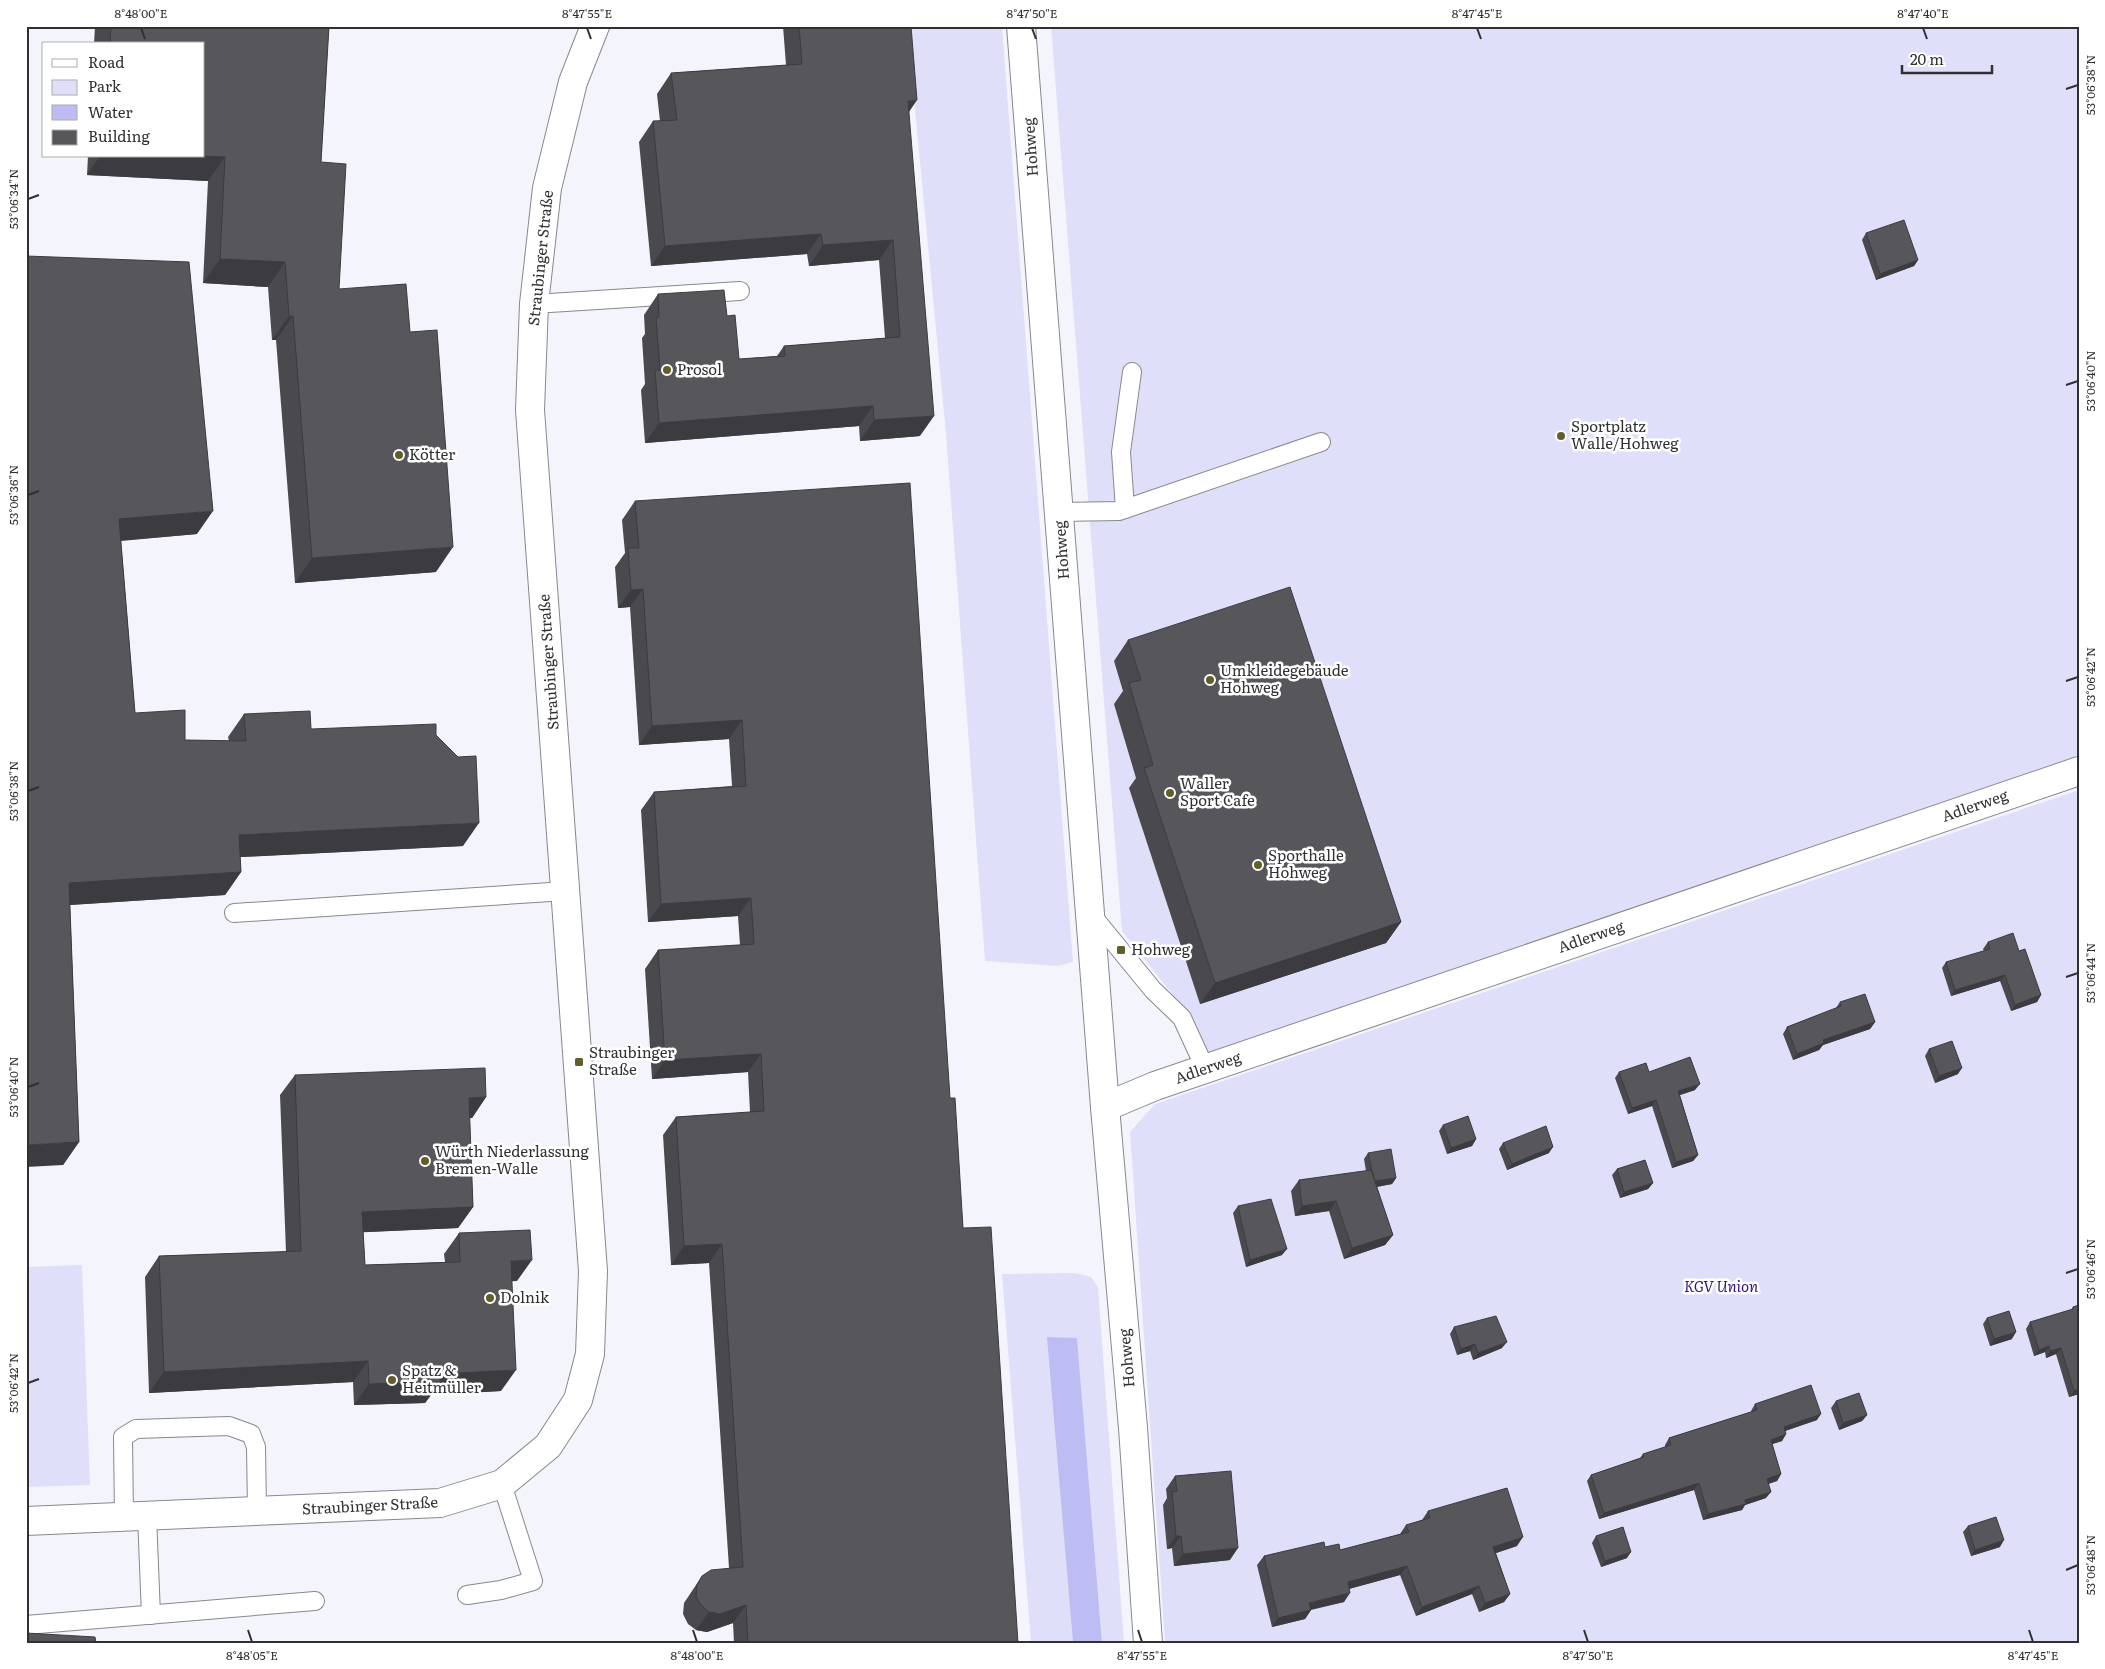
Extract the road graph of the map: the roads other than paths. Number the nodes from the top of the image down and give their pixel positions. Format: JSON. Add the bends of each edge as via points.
{"nodes":[{"id":1,"x":595,"y":26,"type":"edge"},
{"id":2,"x":1021,"y":26,"type":"edge"},
{"id":3,"x":740,"y":291,"type":"dead end"},
{"id":4,"x":534,"y":304,"type":"junction"},
{"id":5,"x":1132,"y":372,"type":"dead end"},
{"id":6,"x":1321,"y":442,"type":"dead end"},
{"id":7,"x":1125,"y":509,"type":"junction"},
{"id":8,"x":1059,"y":512,"type":"junction"},
{"id":9,"x":2079,"y":771,"type":"edge"},
{"id":10,"x":566,"y":892,"type":"junction"},
{"id":11,"x":1090,"y":913,"type":"junction"},
{"id":12,"x":234,"y":914,"type":"dead end"},
{"id":13,"x":1205,"y":1068,"type":"junction"},
{"id":14,"x":1105,"y":1107,"type":"junction"},
{"id":15,"x":502,"y":1484,"type":"junction"},
{"id":16,"x":258,"y":1512,"type":"junction"},
{"id":17,"x":136,"y":1516,"type":"junction"},
{"id":18,"x":26,"y":1521,"type":"edge"},
{"id":19,"x":467,"y":1595,"type":"dead end"},
{"id":20,"x":315,"y":1601,"type":"dead end"},
{"id":21,"x":151,"y":1615,"type":"junction"},
{"id":22,"x":26,"y":1625,"type":"edge"},
{"id":23,"x":1148,"y":1643,"type":"edge"}],
"edges":[{"from":1,"to":4,"type":"street","name":"Straubinger Straße","via":[[573,82],[547,188]]},
{"from":2,"to":8,"type":"street","name":"Hohweg"},
{"from":3,"to":4,"type":"lane"},
{"from":4,"to":10,"type":"street","name":"Straubinger Straße","via":[[530,410]]},
{"from":5,"to":7,"type":"lane","via":[[1121,452]]},
{"from":6,"to":7,"type":"lane"},
{"from":7,"to":8,"type":"lane"},
{"from":8,"to":11,"type":"street","name":"Hohweg"},
{"from":9,"to":13,"type":"street","name":"Adlerweg"},
{"from":10,"to":12,"type":"lane"},
{"from":10,"to":15,"type":"street","name":"Straubinger Straße","via":[[593,1271],[590,1354],[578,1400],[548,1446]]},
{"from":11,"to":13,"type":"lane","via":[[1153,990],[1182,1018]]},
{"from":11,"to":14,"type":"street","name":"Hohweg"},
{"from":13,"to":14,"type":"street","name":"Adlerweg"},
{"from":14,"to":23,"type":"street","name":"Hohweg"},
{"from":15,"to":16,"type":"street","name":"Straubinger Straße","via":[[440,1503]]},
{"from":15,"to":19,"type":"lane","via":[[533,1581]]},
{"from":16,"to":17,"type":"street","name":"Straubinger Straße"},
{"from":16,"to":17,"type":"lane","via":[[256,1447],[251,1434],[229,1426],[136,1429],[123,1437]]},
{"from":17,"to":18,"type":"street","name":"Straubinger Straße"},
{"from":17,"to":21,"type":"lane"},
{"from":20,"to":21,"type":"lane"},
{"from":21,"to":22,"type":"lane"}]}
